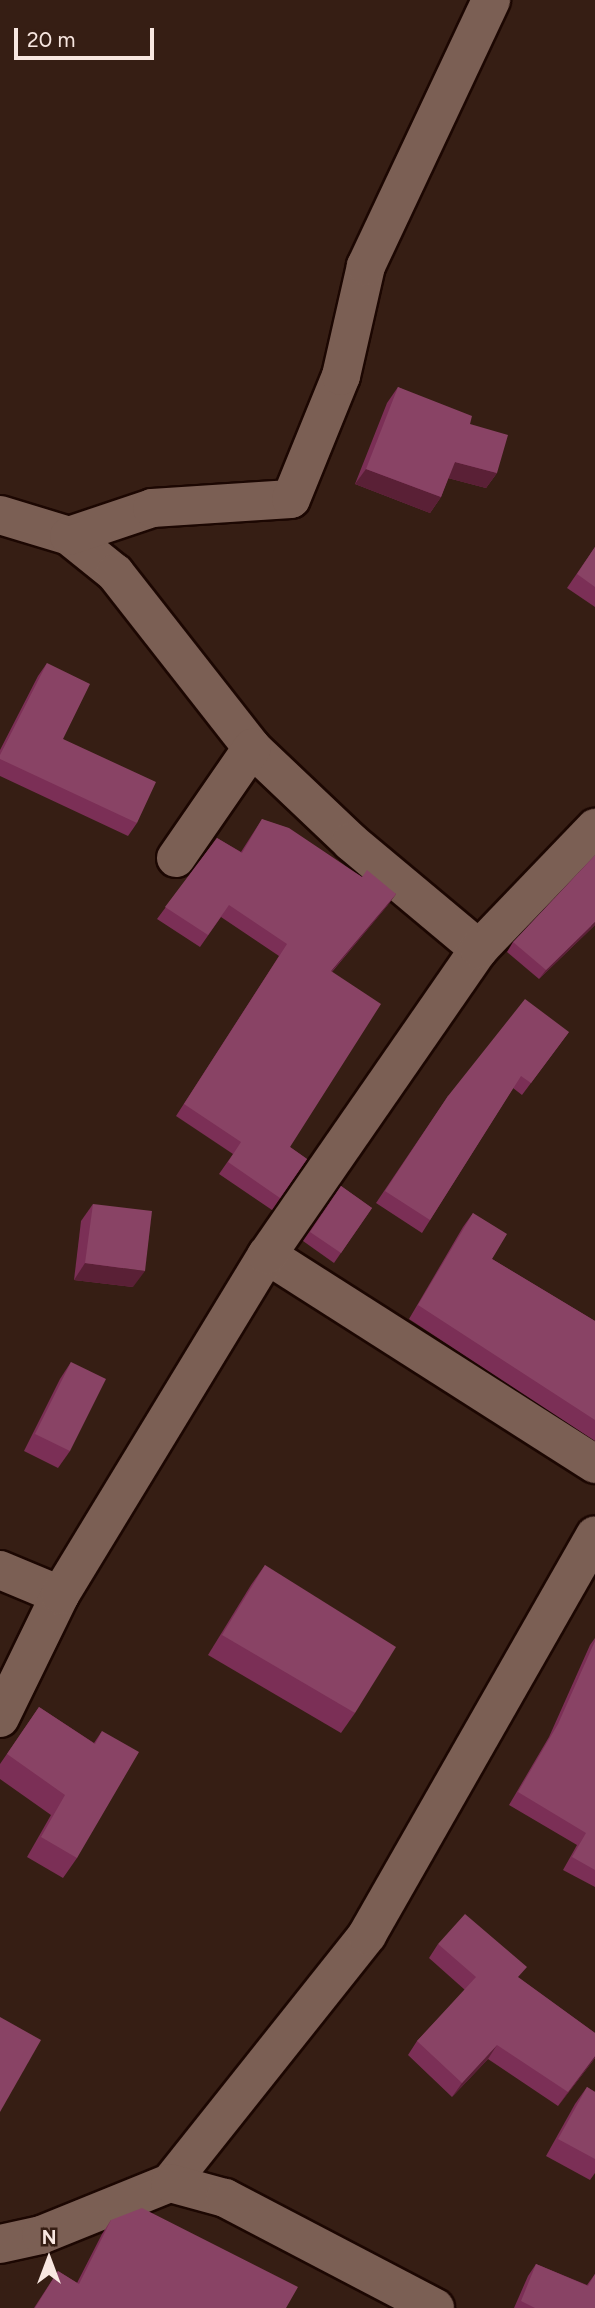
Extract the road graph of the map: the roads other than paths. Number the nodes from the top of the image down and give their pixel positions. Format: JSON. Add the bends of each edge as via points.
{"nodes":[{"id":1,"x":491,"y":0,"type":"edge"},
{"id":2,"x":0,"y":515,"type":"edge"},
{"id":3,"x":69,"y":536,"type":"junction"},
{"id":4,"x":252,"y":748,"type":"junction"},
{"id":5,"x":595,"y":828,"type":"edge"},
{"id":6,"x":176,"y":858,"type":"dead end"},
{"id":7,"x":479,"y":949,"type":"junction"},
{"id":8,"x":267,"y":1255,"type":"junction"},
{"id":9,"x":595,"y":1464,"type":"edge"},
{"id":10,"x":595,"y":1535,"type":"edge"},
{"id":11,"x":0,"y":1570,"type":"edge"},
{"id":12,"x":60,"y":1595,"type":"junction"},
{"id":13,"x":0,"y":1718,"type":"edge"},
{"id":14,"x":170,"y":2183,"type":"junction"},
{"id":15,"x":0,"y":2244,"type":"edge"},
{"id":16,"x":435,"y":2308,"type":"edge"}],
"edges":[{"from":1,"to":3,"type":"street","via":[[366,266],[341,376],[291,499],[152,508]]},
{"from":2,"to":3,"type":"street"},
{"from":3,"to":4,"type":"street","via":[[115,573]]},
{"from":4,"to":6,"type":"street"},
{"from":4,"to":7,"type":"street","via":[[351,842]]},
{"from":5,"to":7,"type":"street"},
{"from":7,"to":8,"type":"street"},
{"from":8,"to":9,"type":"street"},
{"from":8,"to":12,"type":"street"},
{"from":10,"to":14,"type":"street","via":[[367,1935]]},
{"from":11,"to":12,"type":"street"},
{"from":12,"to":13,"type":"street"},
{"from":14,"to":15,"type":"street","via":[[41,2235]]},
{"from":14,"to":16,"type":"street","via":[[225,2197]]}]}
